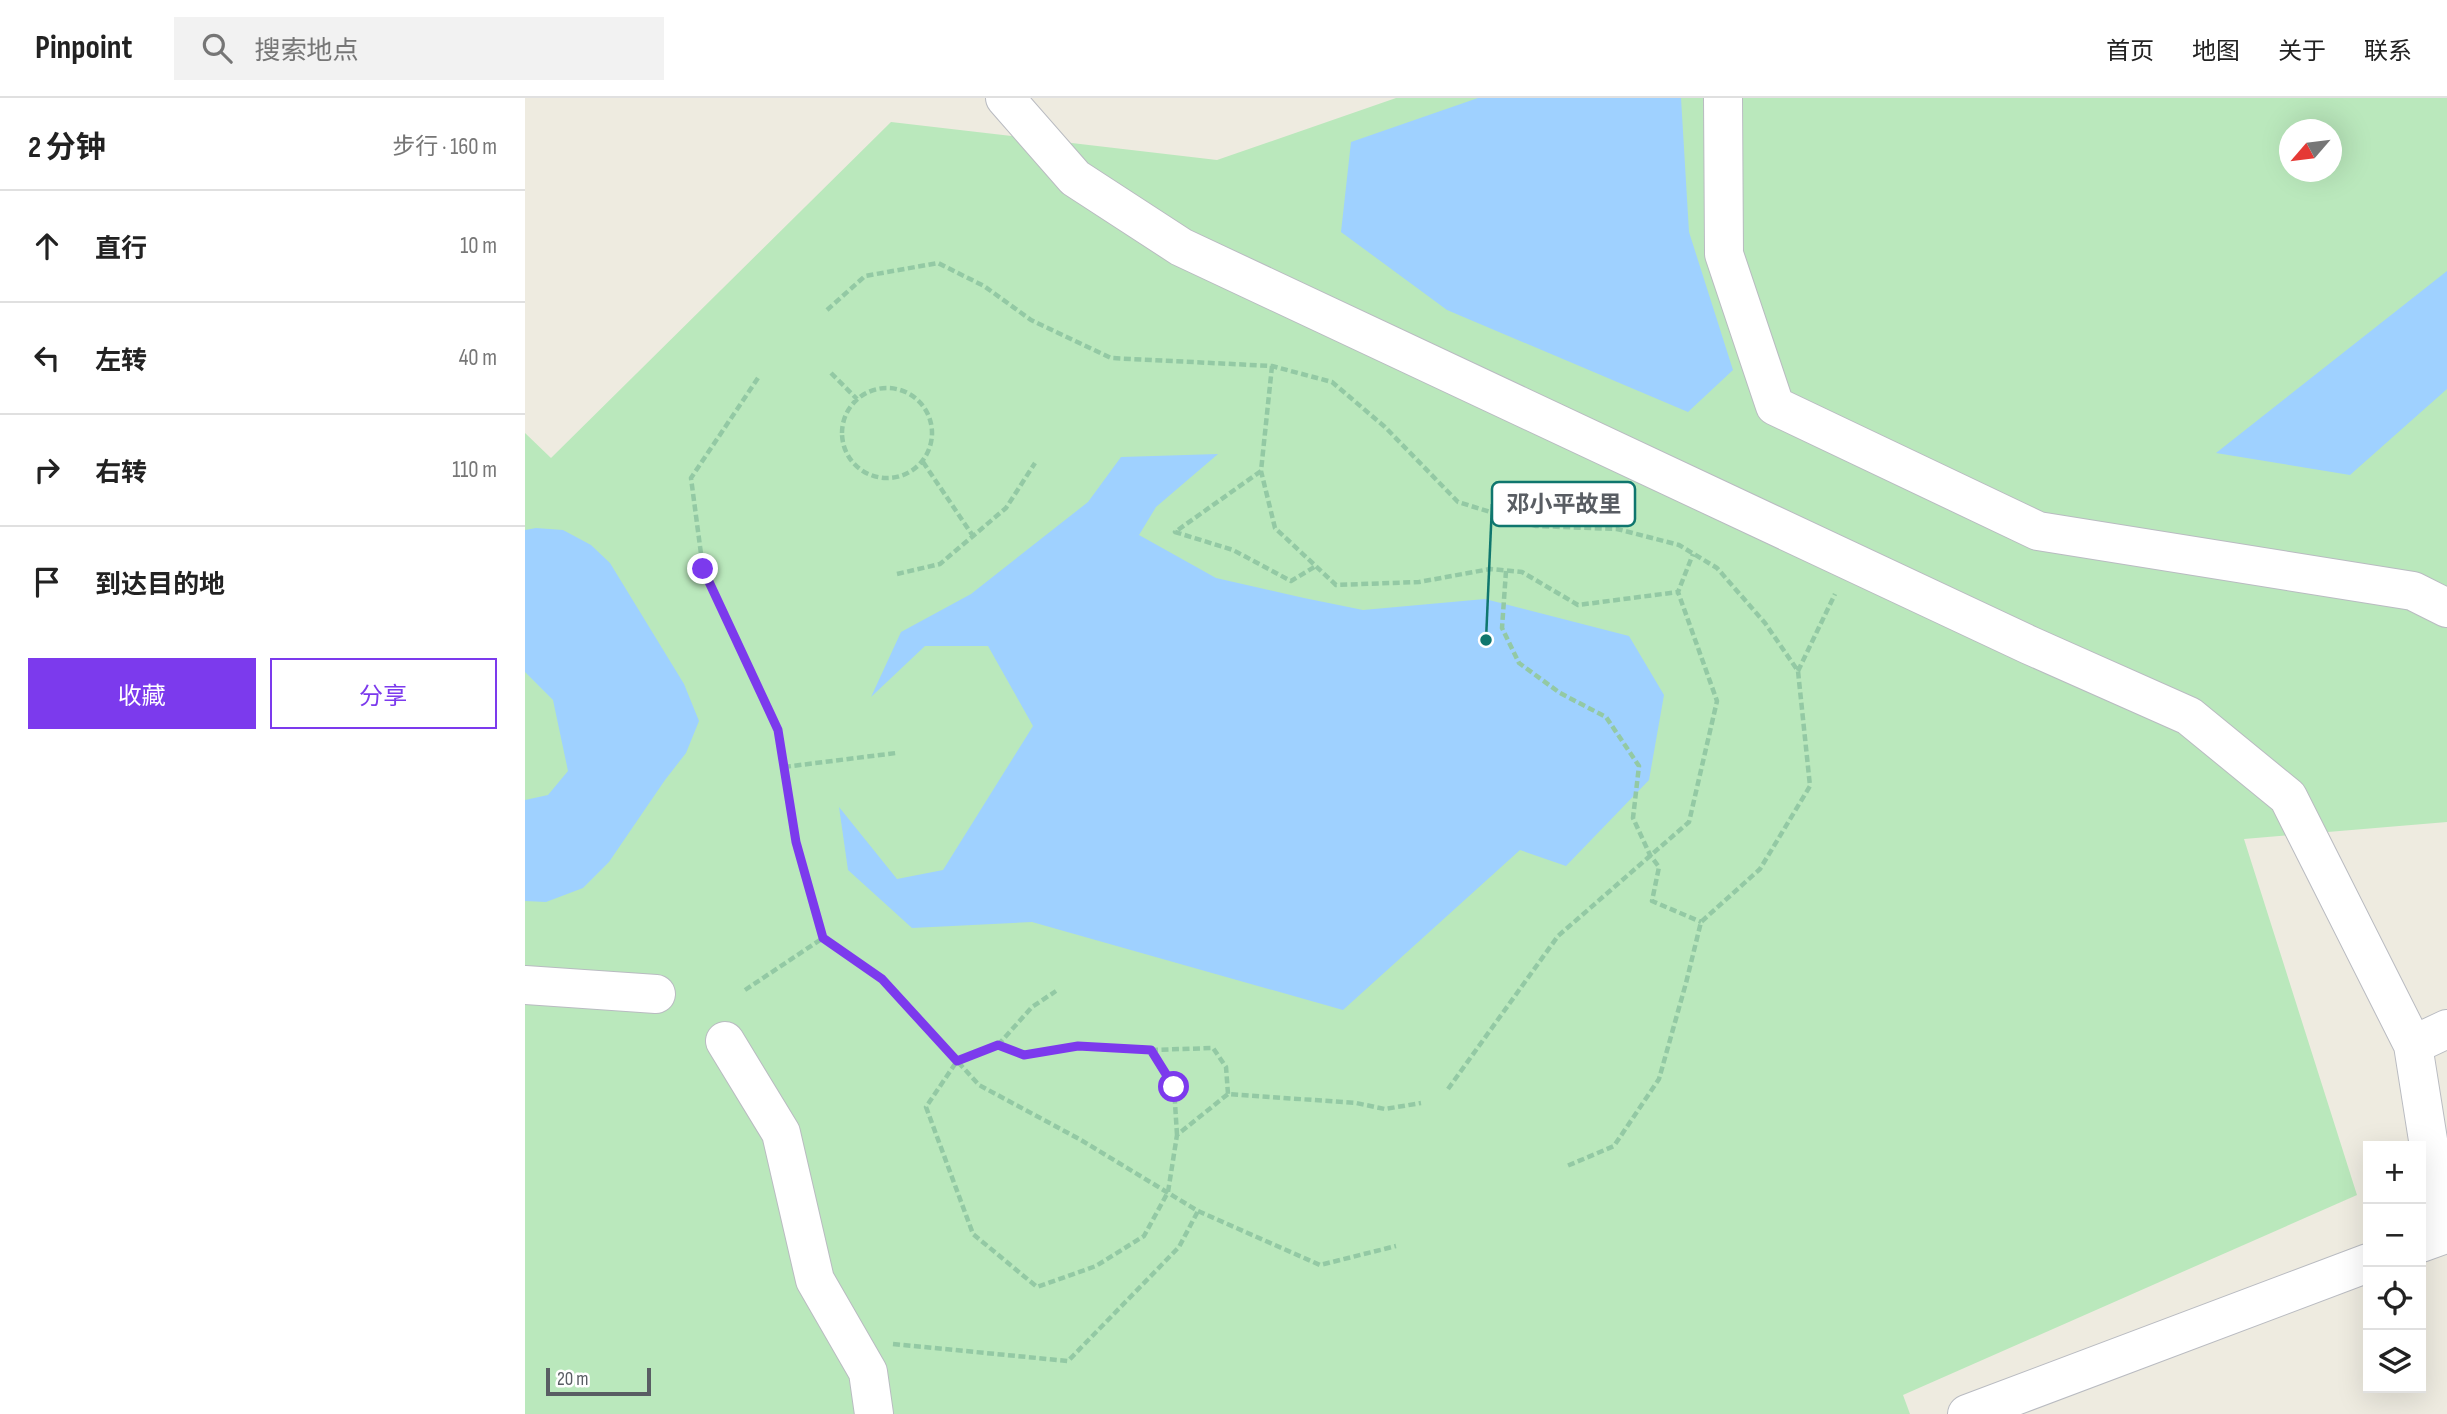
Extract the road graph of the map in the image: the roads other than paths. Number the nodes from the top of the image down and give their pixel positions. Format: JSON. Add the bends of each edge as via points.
{"nodes":[{"id":1,"x":1005,"y":98,"type":"edge"},
{"id":2,"x":1723,"y":98,"type":"edge"},
{"id":3,"x":2447,"y":608,"type":"edge"},
{"id":4,"x":525,"y":985,"type":"edge"},
{"id":5,"x":656,"y":994,"type":"dead end"},
{"id":6,"x":2447,"y":1029,"type":"edge"},
{"id":7,"x":725,"y":1041,"type":"dead end"},
{"id":8,"x":2413,"y":1045,"type":"junction"},
{"id":9,"x":2426,"y":1241,"type":"edge"},
{"id":10,"x":2363,"y":1265,"type":"edge"},
{"id":11,"x":874,"y":1414,"type":"edge"},
{"id":12,"x":1967,"y":1414,"type":"edge"}],
"edges":[{"from":1,"to":8,"type":"street","via":[[1075,178],[1181,247],[2189,716],[2288,797]]},
{"from":2,"to":3,"type":"street","via":[[1724,254],[1775,406],[2038,531],[2413,591]]},
{"from":4,"to":5,"type":"street"},
{"from":6,"to":8,"type":"street"},
{"from":7,"to":11,"type":"street","via":[[781,1133],[815,1280],[868,1372]]},
{"from":8,"to":9,"type":"street","via":[[2443,1235]]},
{"from":10,"to":12,"type":"street"}]}
